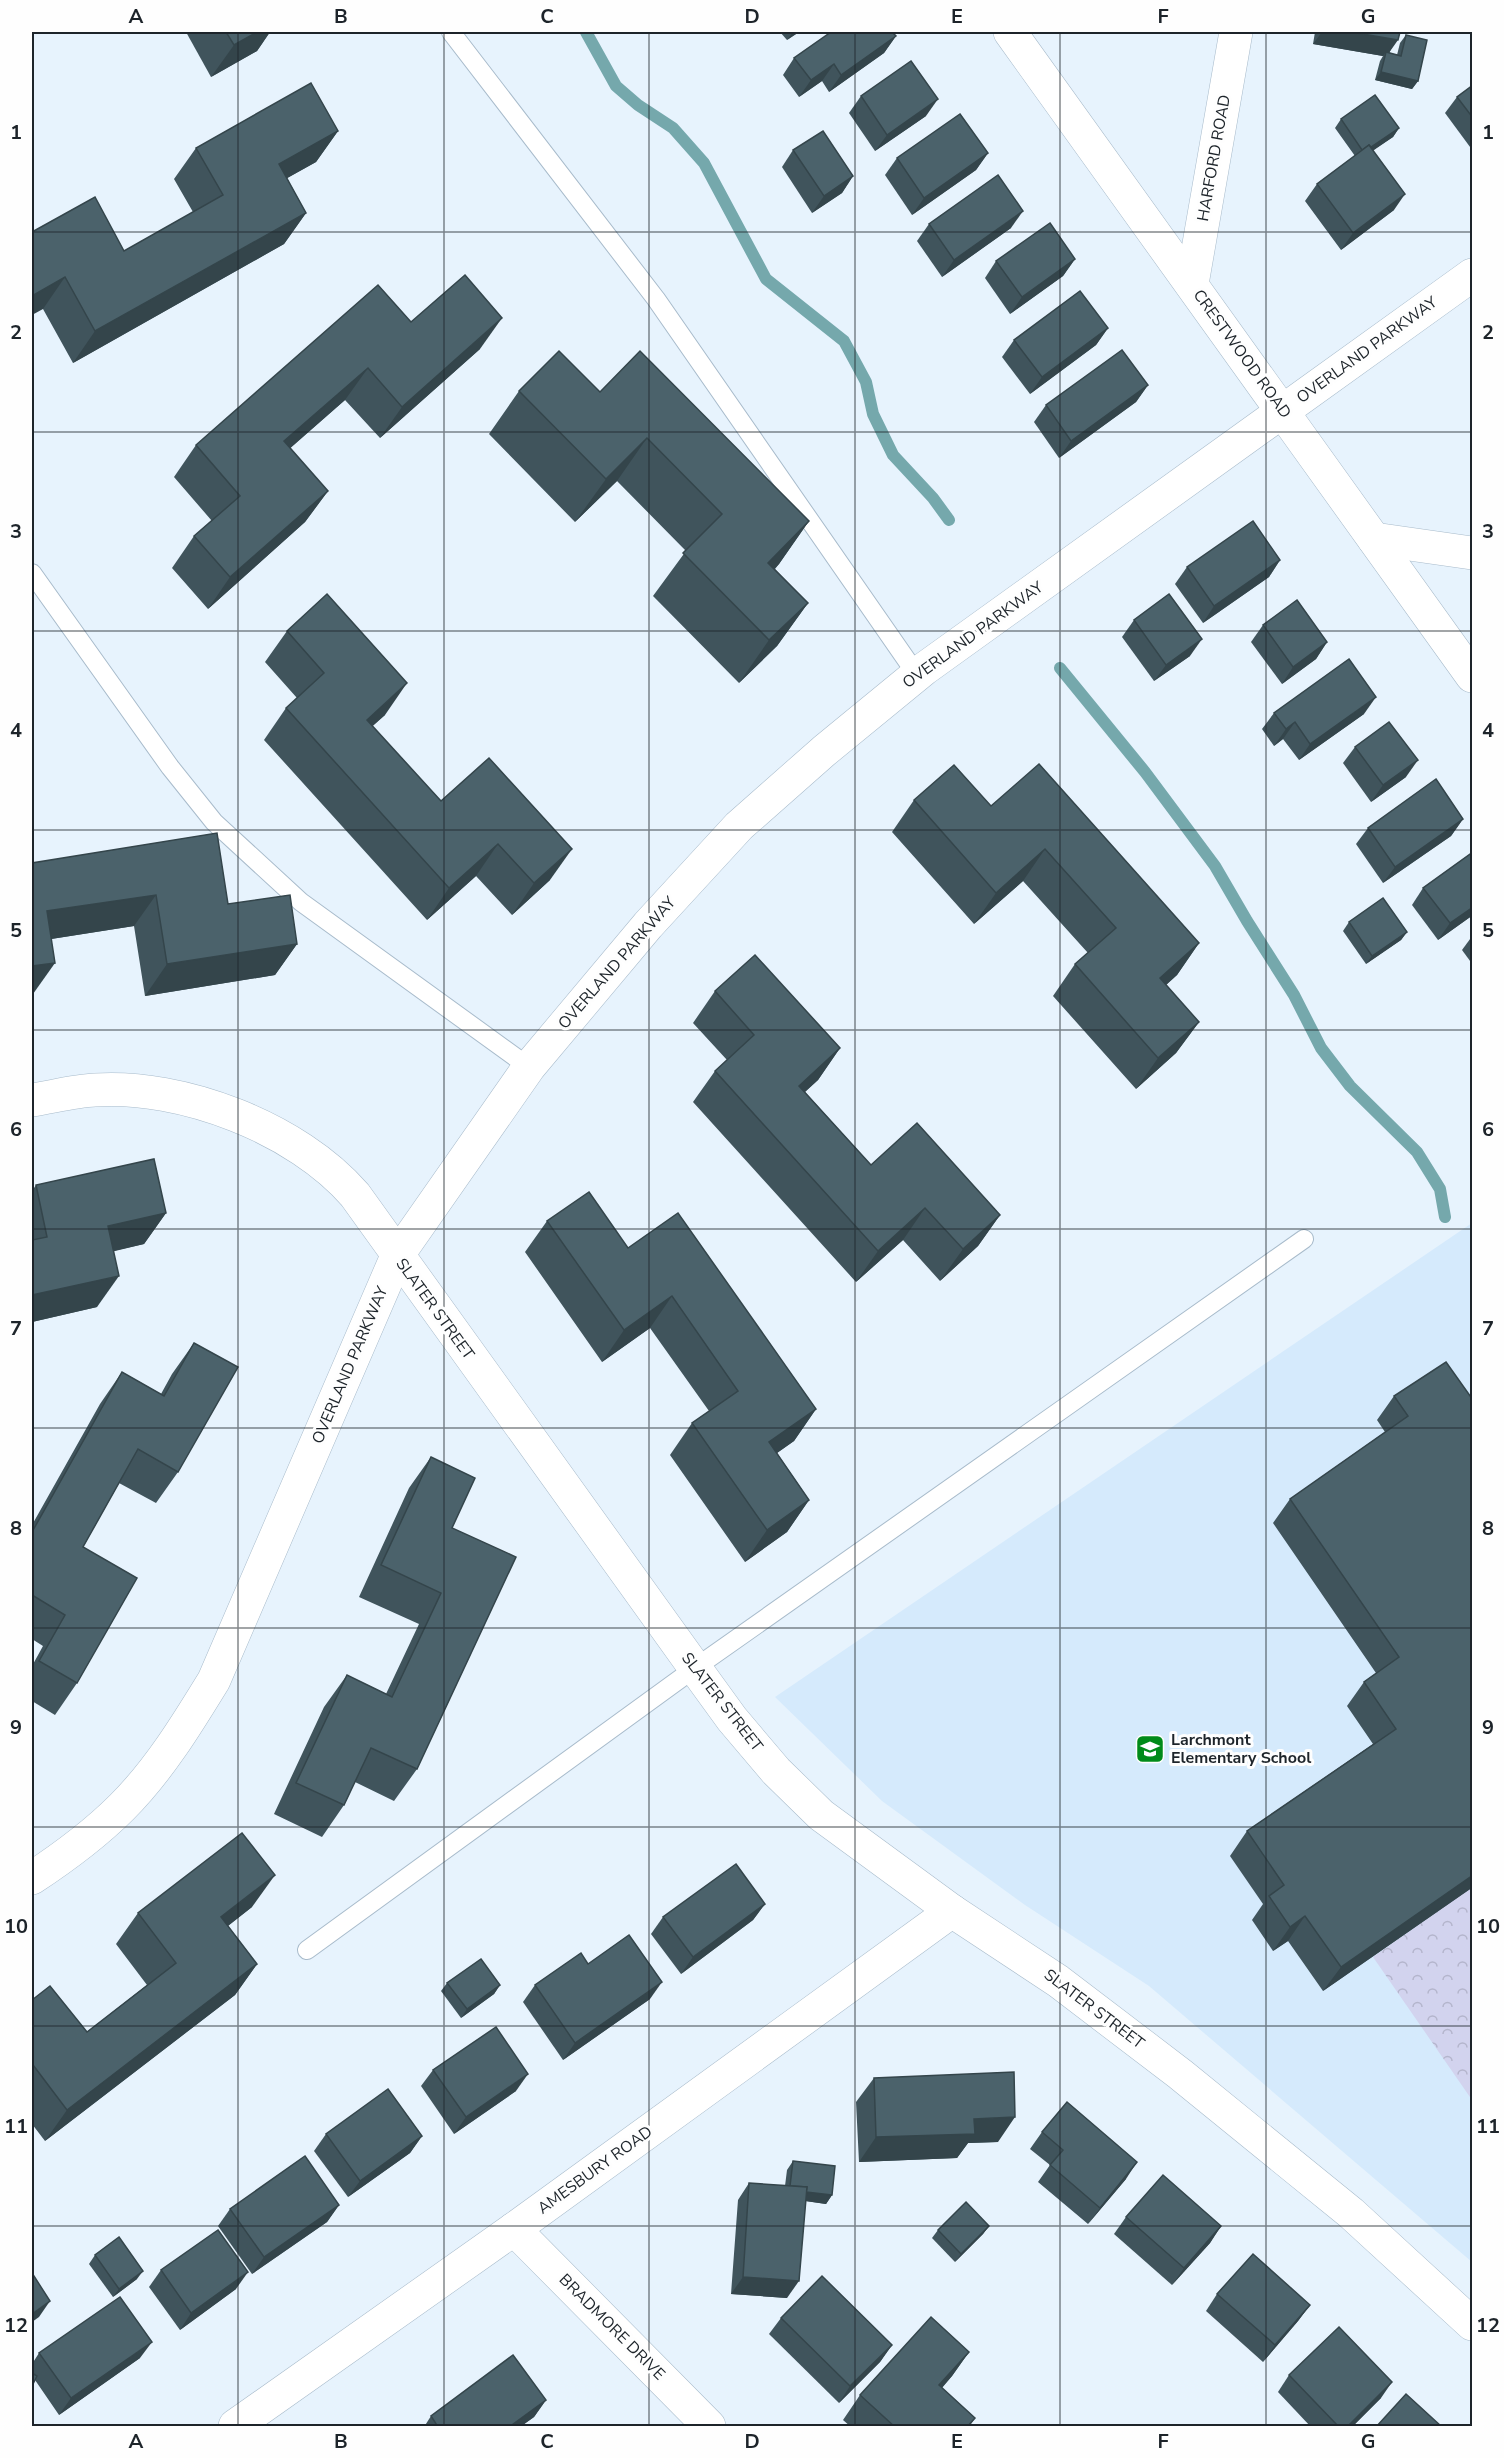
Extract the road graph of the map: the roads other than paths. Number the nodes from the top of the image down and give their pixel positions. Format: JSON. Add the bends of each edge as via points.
{"nodes":[{"id":1,"x":451,"y":32,"type":"edge"},
{"id":2,"x":1010,"y":32,"type":"edge"},
{"id":3,"x":1236,"y":32,"type":"edge"},
{"id":4,"x":1473,"y":275,"type":"edge"},
{"id":5,"x":1192,"y":284,"type":"junction"},
{"id":6,"x":1282,"y":411,"type":"junction"},
{"id":7,"x":1374,"y":539,"type":"junction"},
{"id":8,"x":1473,"y":553,"type":"edge"},
{"id":9,"x":32,"y":573,"type":"edge"},
{"id":10,"x":917,"y":675,"type":"junction"},
{"id":11,"x":1473,"y":676,"type":"edge"},
{"id":12,"x":528,"y":1067,"type":"junction"},
{"id":13,"x":32,"y":1100,"type":"edge"},
{"id":14,"x":1304,"y":1239,"type":"dead end"},
{"id":15,"x":397,"y":1256,"type":"junction"},
{"id":16,"x":694,"y":1668,"type":"junction"},
{"id":17,"x":32,"y":1878,"type":"edge"},
{"id":18,"x":952,"y":1911,"type":"junction"},
{"id":19,"x":307,"y":1950,"type":"dead end"},
{"id":20,"x":514,"y":2229,"type":"junction"},
{"id":21,"x":1473,"y":2324,"type":"edge"},
{"id":22,"x":235,"y":2427,"type":"edge"},
{"id":23,"x":709,"y":2427,"type":"edge"}],
"edges":[{"from":1,"to":10,"type":"lane","via":[[656,299]]},
{"from":2,"to":5,"type":"street","name":"CRESTWOOD ROAD"},
{"from":3,"to":5,"type":"street","name":"HARFORD ROAD"},
{"from":4,"to":6,"type":"street","name":"OVERLAND PARKWAY"},
{"from":5,"to":6,"type":"street","name":"CRESTWOOD ROAD"},
{"from":6,"to":7,"type":"street","name":"CRESTWOOD ROAD"},
{"from":6,"to":10,"type":"street","name":"OVERLAND PARKWAY"},
{"from":7,"to":8,"type":"street"},
{"from":7,"to":11,"type":"street","name":"CRESTWOOD ROAD"},
{"from":9,"to":12,"type":"lane","via":[[170,767],[214,822],[300,902]]},
{"from":10,"to":12,"type":"street","name":"OVERLAND PARKWAY","via":[[739,826],[648,925]]},
{"from":12,"to":15,"type":"street","name":"OVERLAND PARKWAY"},
{"from":13,"to":15,"type":"street","name":"SLATER STREET","via":[[94,1090],[162,1093],[200,1101],[265,1128],[343,1182]]},
{"from":14,"to":16,"type":"lane"},
{"from":15,"to":16,"type":"street","name":"SLATER STREET"},
{"from":15,"to":17,"type":"street","name":"OVERLAND PARKWAY","via":[[214,1680],[177,1739],[123,1807],[66,1856]]},
{"from":16,"to":18,"type":"street","name":"SLATER STREET","via":[[776,1771],[821,1815]]},
{"from":16,"to":19,"type":"lane"},
{"from":18,"to":20,"type":"street","name":"AMESBURY ROAD"},
{"from":18,"to":21,"type":"street","name":"SLATER STREET","via":[[1058,1982],[1180,2074],[1351,2213]]},
{"from":20,"to":22,"type":"street","name":"AMESBURY ROAD"},
{"from":20,"to":23,"type":"street","name":"BRADMORE DRIVE"}]}
